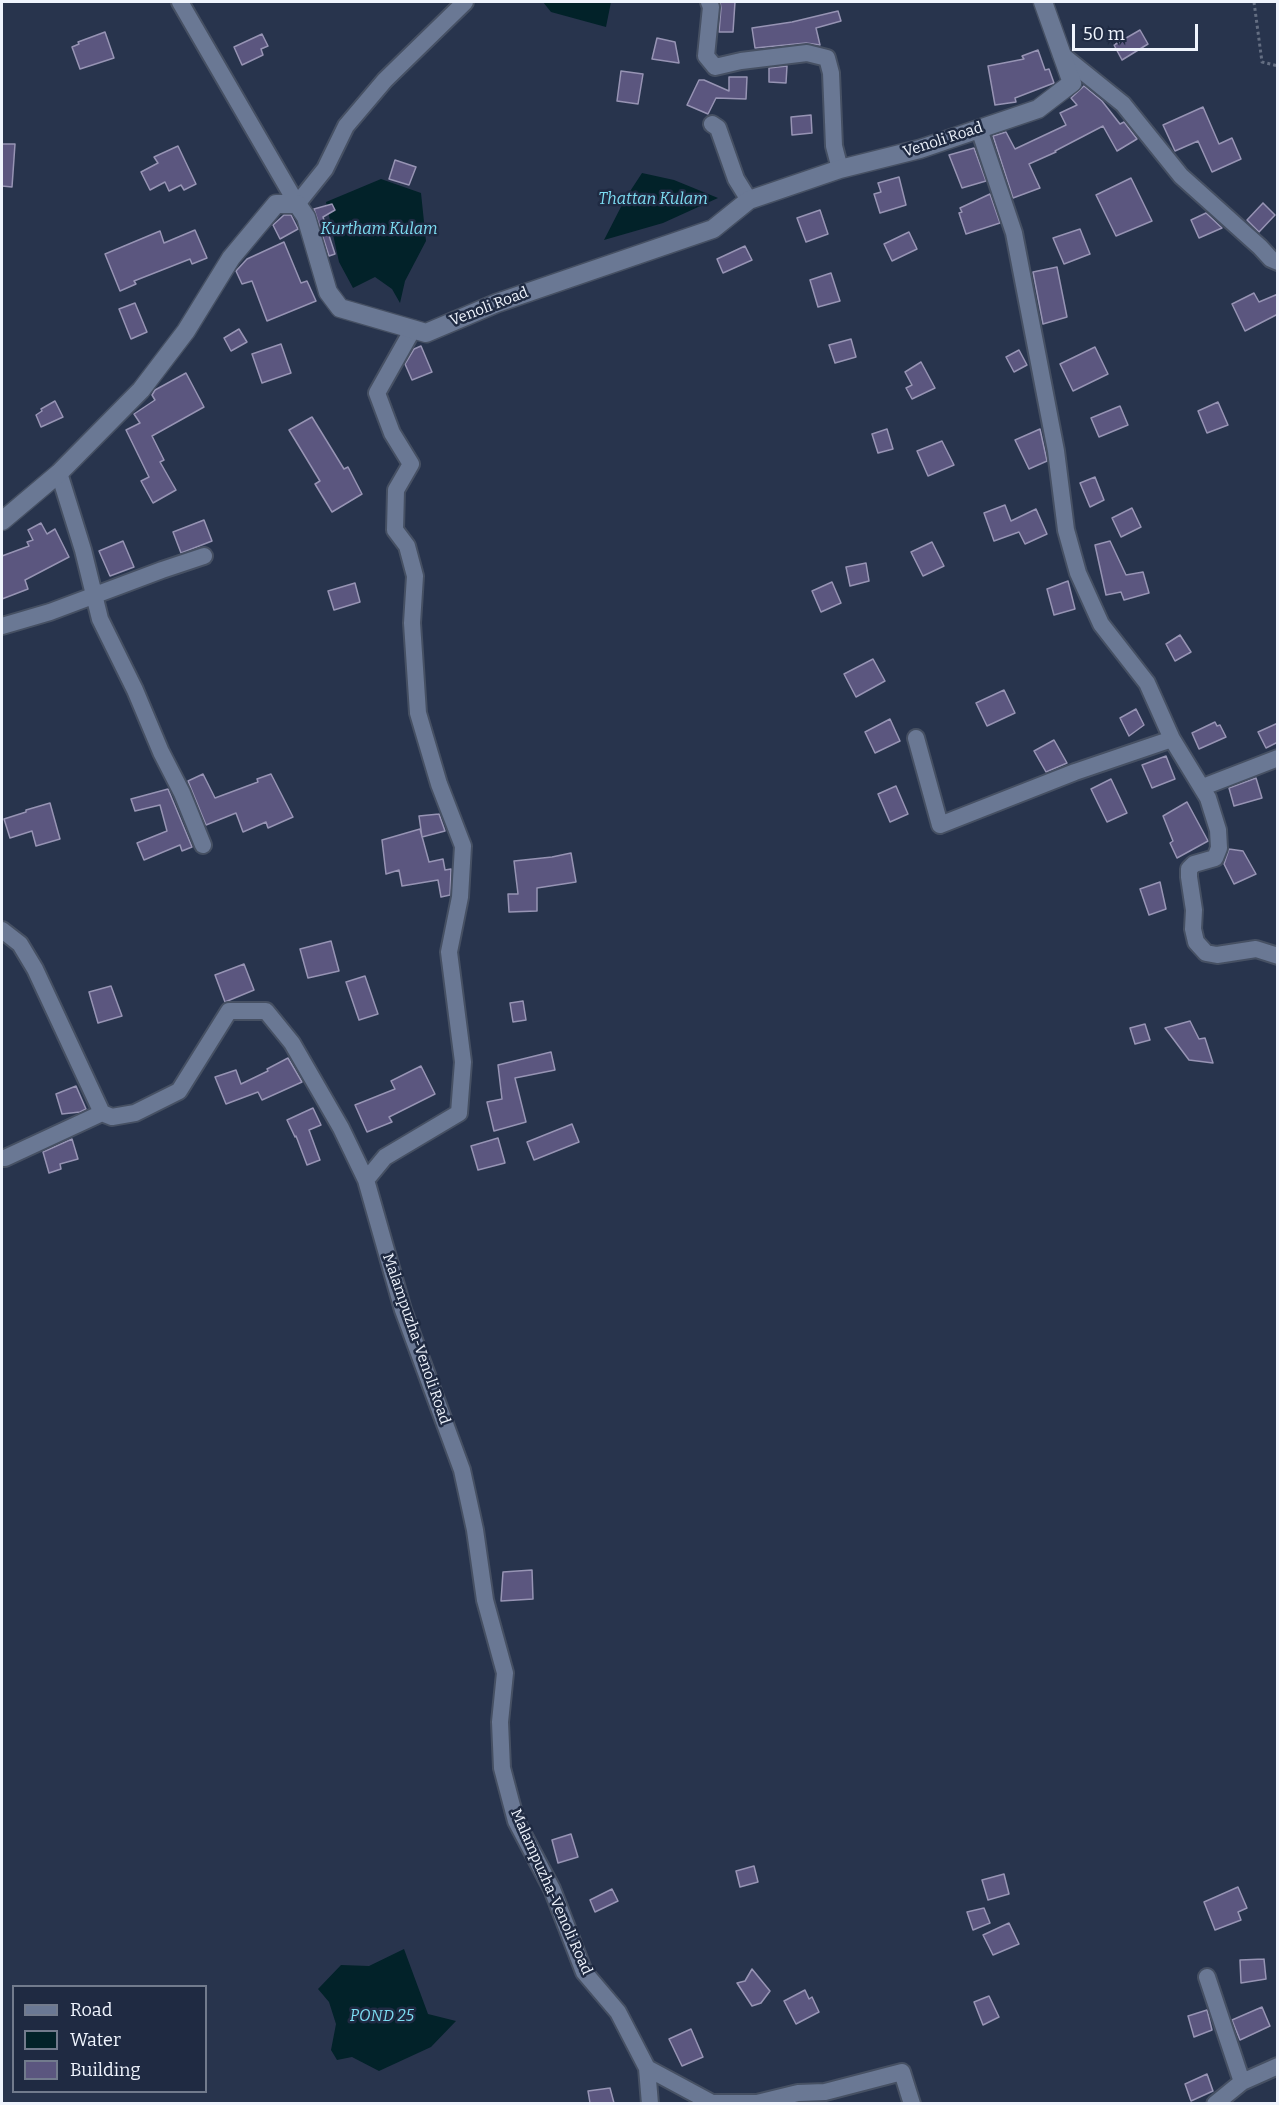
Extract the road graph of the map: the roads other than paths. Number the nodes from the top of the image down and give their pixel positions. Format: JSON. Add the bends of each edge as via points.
{"nodes":[{"id":1,"x":180,"y":2,"type":"edge"},
{"id":2,"x":465,"y":2,"type":"edge"},
{"id":3,"x":709,"y":2,"type":"edge"},
{"id":4,"x":1043,"y":2,"type":"edge"},
{"id":5,"x":1061,"y":54,"type":"junction"},
{"id":6,"x":712,"y":124,"type":"dead end"},
{"id":7,"x":979,"y":129,"type":"junction"},
{"id":8,"x":840,"y":170,"type":"junction"},
{"id":9,"x":750,"y":200,"type":"junction"},
{"id":10,"x":297,"y":204,"type":"junction"},
{"id":11,"x":1278,"y":262,"type":"edge"},
{"id":12,"x":413,"y":330,"type":"junction"},
{"id":13,"x":59,"y":474,"type":"junction"},
{"id":14,"x":2,"y":521,"type":"edge"},
{"id":15,"x":204,"y":556,"type":"dead end"},
{"id":16,"x":94,"y":596,"type":"junction"},
{"id":17,"x":2,"y":626,"type":"edge"},
{"id":18,"x":916,"y":738,"type":"dead end"},
{"id":19,"x":1172,"y":739,"type":"junction"},
{"id":20,"x":1278,"y":758,"type":"edge"},
{"id":21,"x":1203,"y":787,"type":"junction"},
{"id":22,"x":202,"y":845,"type":"dead end"},
{"id":23,"x":2,"y":930,"type":"edge"},
{"id":24,"x":1278,"y":956,"type":"edge"},
{"id":25,"x":102,"y":1113,"type":"junction"},
{"id":26,"x":6,"y":1158,"type":"dead end"},
{"id":27,"x":366,"y":1180,"type":"junction"},
{"id":28,"x":1208,"y":1977,"type":"dead end"},
{"id":29,"x":1278,"y":2066,"type":"edge"},
{"id":30,"x":647,"y":2068,"type":"junction"},
{"id":31,"x":1242,"y":2082,"type":"junction"},
{"id":32,"x":650,"y":2103,"type":"edge"},
{"id":33,"x":912,"y":2103,"type":"edge"},
{"id":34,"x":1215,"y":2103,"type":"edge"}],
"edges":[{"from":1,"to":10,"type":"street"},
{"from":2,"to":10,"type":"street","via":[[385,80],[346,126],[325,169]]},
{"from":3,"to":8,"type":"street","via":[[706,56],[715,67],[807,53],[827,57],[834,146]]},
{"from":4,"to":5,"type":"street","name":"Venoli Road"},
{"from":5,"to":7,"type":"street","name":"Venoli Road","via":[[1072,82],[1038,109]]},
{"from":5,"to":11,"type":"street","via":[[1124,104],[1181,176]]},
{"from":6,"to":9,"type":"street","via":[[718,128],[736,179]]},
{"from":7,"to":8,"type":"street","name":"Venoli Road"},
{"from":7,"to":19,"type":"street","via":[[1014,233],[1056,451],[1066,530],[1078,573],[1101,624],[1148,682]]},
{"from":8,"to":9,"type":"street","name":"Venoli Road"},
{"from":9,"to":12,"type":"street","name":"Venoli Road","via":[[713,229],[497,303],[426,333]]},
{"from":10,"to":12,"type":"street","name":"Venoli Road","via":[[306,217],[327,292],[340,308]]},
{"from":10,"to":13,"type":"street","via":[[276,204],[231,258],[186,331],[141,390]]},
{"from":12,"to":27,"type":"street","via":[[377,393],[392,434],[411,464],[396,490],[395,530],[407,546],[415,576],[412,623],[418,713],[463,846],[460,897],[449,952],[463,1062],[459,1113],[385,1157]]},
{"from":13,"to":14,"type":"street"},
{"from":13,"to":16,"type":"street"},
{"from":15,"to":16,"type":"street"},
{"from":16,"to":17,"type":"street"},
{"from":16,"to":22,"type":"street","via":[[100,619],[182,793]]},
{"from":18,"to":19,"type":"street","via":[[940,825]]},
{"from":19,"to":21,"type":"street"},
{"from":20,"to":21,"type":"street"},
{"from":21,"to":24,"type":"street","via":[[1218,830],[1219,848],[1215,858],[1190,869],[1196,942],[1206,953],[1217,955],[1256,949]]},
{"from":23,"to":25,"type":"street","via":[[20,944],[35,969]]},
{"from":25,"to":26,"type":"street"},
{"from":25,"to":27,"type":"street","name":"Malampuzha-Venoli Road","via":[[112,1117],[135,1113],[179,1091],[229,1011],[266,1011],[292,1043]]},
{"from":27,"to":30,"type":"street","name":"Malampuzha-Venoli Road","via":[[403,1310],[462,1470],[485,1600],[505,1673],[500,1722],[502,1768],[516,1821],[552,1888],[585,1972],[618,2012]]},
{"from":28,"to":31,"type":"street"},
{"from":29,"to":31,"type":"street"},
{"from":30,"to":32,"type":"street","name":"Malampuzha-Venoli Road"},
{"from":30,"to":33,"type":"street","via":[[712,2103],[757,2103],[798,2093],[825,2092],[902,2072]]},
{"from":31,"to":34,"type":"street"}]}
